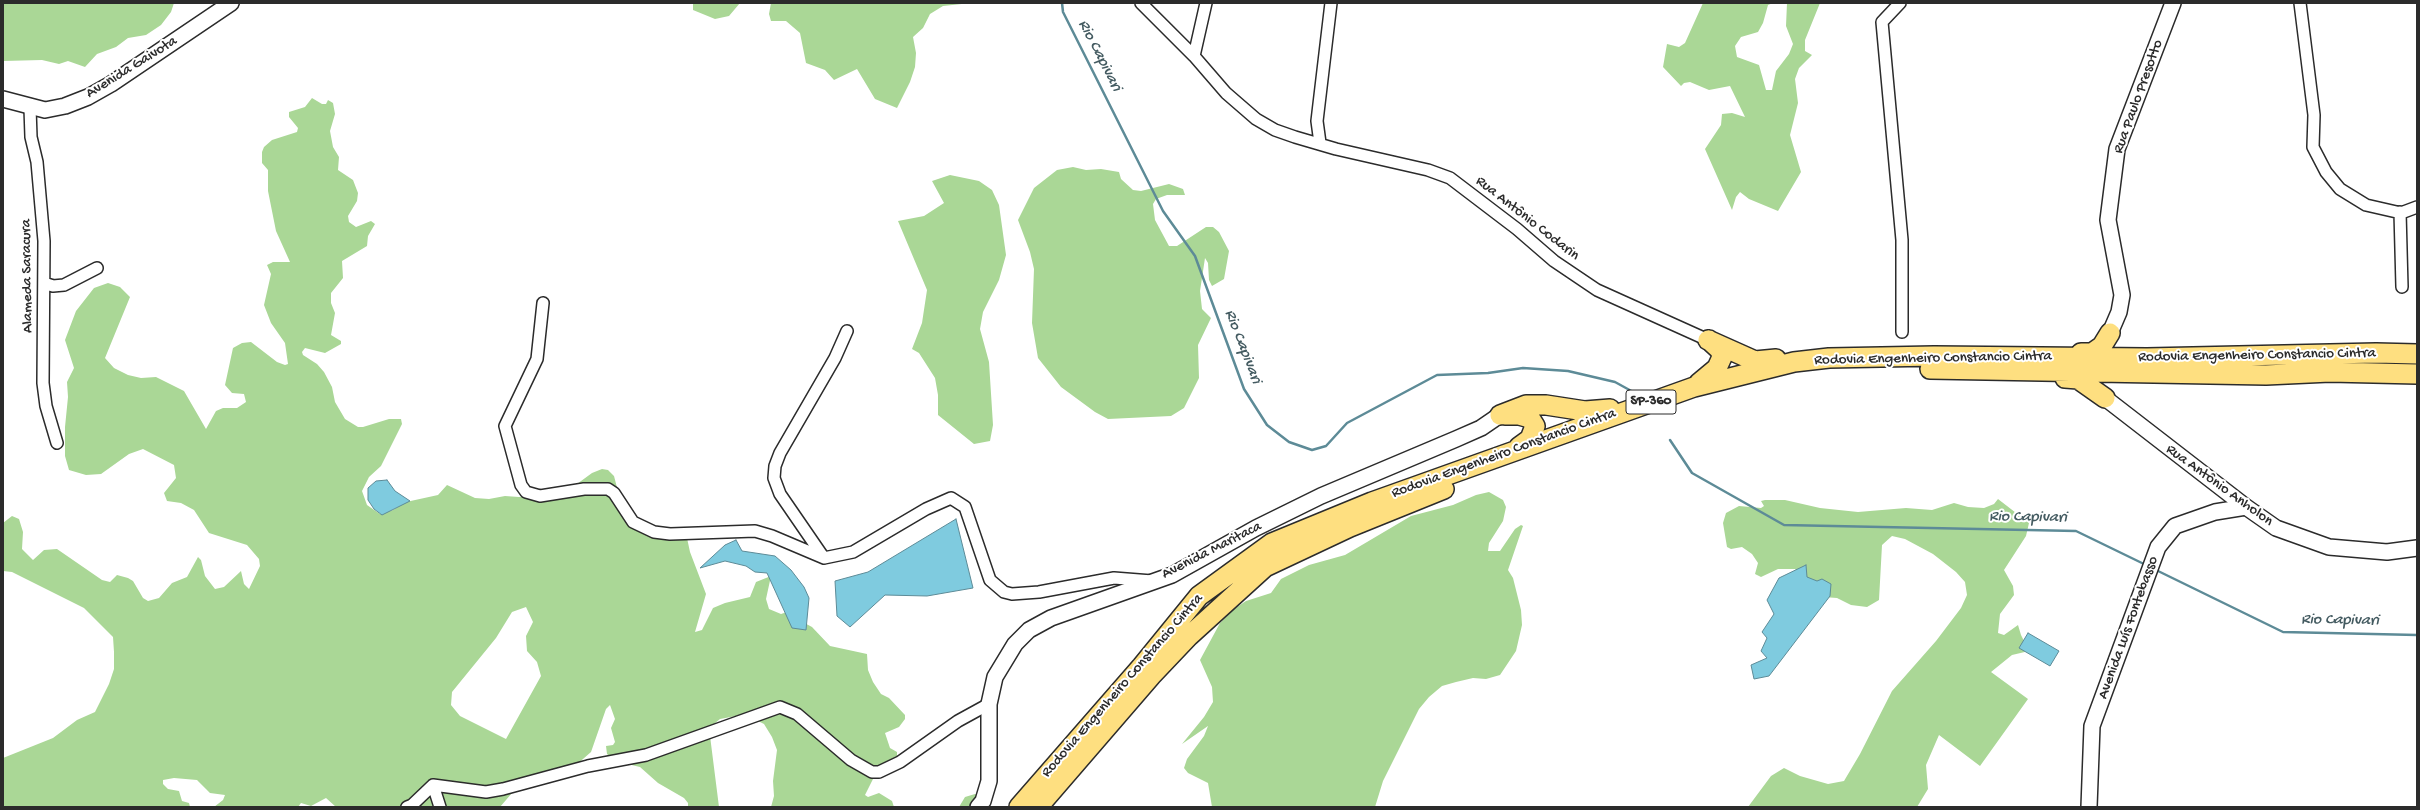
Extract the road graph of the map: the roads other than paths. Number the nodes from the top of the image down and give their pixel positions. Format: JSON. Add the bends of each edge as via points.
{"nodes":[{"id":1,"x":231,"y":3,"type":"edge"},
{"id":2,"x":1141,"y":3,"type":"edge"},
{"id":3,"x":1206,"y":3,"type":"edge"},
{"id":4,"x":1331,"y":3,"type":"edge"},
{"id":5,"x":1900,"y":3,"type":"edge"},
{"id":6,"x":2173,"y":3,"type":"edge"},
{"id":7,"x":2300,"y":3,"type":"edge"},
{"id":8,"x":1194,"y":56,"type":"junction"},
{"id":9,"x":3,"y":99,"type":"edge"},
{"id":10,"x":30,"y":108,"type":"junction"},
{"id":11,"x":1320,"y":143,"type":"junction"},
{"id":12,"x":2417,"y":206,"type":"edge"},
{"id":13,"x":2400,"y":212,"type":"junction"},
{"id":14,"x":97,"y":268,"type":"dead end"},
{"id":15,"x":44,"y":283,"type":"junction"},
{"id":16,"x":2402,"y":287,"type":"dead end"},
{"id":17,"x":543,"y":303,"type":"dead end"},
{"id":18,"x":847,"y":331,"type":"dead end"},
{"id":19,"x":1902,"y":332,"type":"dead end"},
{"id":20,"x":2110,"y":333,"type":"junction"},
{"id":21,"x":1708,"y":340,"type":"junction"},
{"id":22,"x":2417,"y":354,"type":"edge"},
{"id":23,"x":1830,"y":358,"type":"junction"},
{"id":24,"x":2030,"y":358,"type":"junction"},
{"id":25,"x":2147,"y":366,"type":"junction"},
{"id":26,"x":2016,"y":372,"type":"junction"},
{"id":27,"x":2417,"y":374,"type":"edge"},
{"id":28,"x":1694,"y":387,"type":"junction"},
{"id":29,"x":2105,"y":398,"type":"junction"},
{"id":30,"x":1642,"y":404,"type":"junction"},
{"id":31,"x":1500,"y":415,"type":"junction"},
{"id":32,"x":58,"y":443,"type":"dead end"},
{"id":33,"x":1518,"y":448,"type":"junction"},
{"id":34,"x":2246,"y":507,"type":"junction"},
{"id":35,"x":2417,"y":548,"type":"edge"},
{"id":36,"x":824,"y":558,"type":"junction"},
{"id":37,"x":1152,"y":581,"type":"junction"},
{"id":38,"x":989,"y":704,"type":"junction"},
{"id":39,"x":433,"y":785,"type":"junction"},
{"id":40,"x":407,"y":807,"type":"edge"},
{"id":41,"x":440,"y":807,"type":"edge"},
{"id":42,"x":978,"y":807,"type":"edge"},
{"id":43,"x":1019,"y":807,"type":"edge"},
{"id":44,"x":1038,"y":807,"type":"edge"},
{"id":45,"x":2090,"y":807,"type":"edge"}],
"edges":[{"from":1,"to":10,"type":"street","name":"Avenida Gaivota","via":[[88,97],[45,110]]},
{"from":2,"to":8,"type":"street","name":"Rua Antônio Codarin"},
{"from":3,"to":8,"type":"street"},
{"from":4,"to":11,"type":"street","via":[[1317,121]]},
{"from":5,"to":19,"type":"street","via":[[1882,22],[1902,240]]},
{"from":6,"to":20,"type":"street","name":"Rua Paulo Presotto","via":[[2118,149],[2108,220],[2122,295],[2120,312]]},
{"from":7,"to":13,"type":"street","via":[[2314,115],[2313,147],[2326,172],[2340,189],[2366,204]]},
{"from":8,"to":11,"type":"street","name":"Rua Antônio Codarin","via":[[1226,93],[1256,119],[1275,130]]},
{"from":9,"to":10,"type":"street","name":"Avenida Gaivota"},
{"from":10,"to":15,"type":"street","name":"Alameda Saracura","via":[[31,137],[41,199]]},
{"from":11,"to":21,"type":"street","name":"Rua Antônio Codarin","via":[[1450,178],[1554,261],[1597,290]]},
{"from":12,"to":13,"type":"street"},
{"from":13,"to":16,"type":"street"},
{"from":14,"to":15,"type":"street","via":[[64,285],[53,286]]},
{"from":15,"to":32,"type":"street","name":"Alameda Saracura","via":[[43,383],[46,406]]},
{"from":17,"to":36,"type":"street","via":[[536,359],[505,426],[521,485],[526,492],[540,496],[584,489],[608,489],[614,493],[632,522],[654,532],[670,534],[755,531]]},
{"from":18,"to":36,"type":"street","via":[[835,358],[775,466],[776,486]]},
{"from":20,"to":24,"type":"highway","via":[[2102,346],[2092,353],[2075,352]]},
{"from":20,"to":25,"type":"highway","via":[[2105,348],[2108,354]]},
{"from":21,"to":23,"type":"highway","via":[[1756,361]]},
{"from":21,"to":28,"type":"highway","via":[[1720,350],[1722,357],[1717,368]]},
{"from":22,"to":25,"type":"highway","name":"Rodovia Engenheiro Constancio Cintra","number":"SP-360","via":[[2376,353]]},
{"from":23,"to":24,"type":"highway","name":"Rodovia Engenheiro Constancio Cintra","number":"SP-360"},
{"from":23,"to":28,"type":"highway","name":"Rodovia Engenheiro Constancio Cintra","number":"SP-360","via":[[1794,362]]},
{"from":24,"to":25,"type":"highway","name":"Rodovia Engenheiro Constancio Cintra","number":"SP-360"},
{"from":25,"to":26,"type":"highway","name":"Rodovia Engenheiro Constancio Cintra","number":"SP-360"},
{"from":25,"to":27,"type":"highway","name":"Rodovia Engenheiro Constancio Cintra","number":"SP-360"},
{"from":25,"to":29,"type":"highway","via":[[2098,381]]},
{"from":26,"to":29,"type":"highway","via":[[2078,379]]},
{"from":26,"to":44,"type":"highway","name":"Rodovia Engenheiro Constancio Cintra","number":"SP-360","via":[[1883,367],[1808,371],[1721,390],[1438,492],[1350,527],[1265,567],[1189,636],[1151,676]]},
{"from":28,"to":30,"type":"highway","name":"Rodovia Engenheiro Constancio Cintra","number":"SP-360"},
{"from":29,"to":34,"type":"street","name":"Rua Antônio Anholon"},
{"from":30,"to":31,"type":"highway","via":[[1585,411],[1546,405],[1526,406]]},
{"from":30,"to":33,"type":"highway","name":"Rodovia Engenheiro Constancio Cintra","number":"SP-360"},
{"from":31,"to":33,"type":"highway","via":[[1519,414],[1530,418],[1534,426],[1530,439]]},
{"from":31,"to":37,"type":"street","name":"Avenida Maritaca","via":[[1456,439],[1314,500],[1256,528],[1172,575]]},
{"from":33,"to":43,"type":"highway","name":"Rodovia Engenheiro Constancio Cintra","number":"SP-360","via":[[1372,502],[1272,543],[1199,596],[1142,666]]},
{"from":34,"to":35,"type":"street","name":"Rua Antônio Anholon","via":[[2276,528],[2329,547],[2387,552]]},
{"from":34,"to":45,"type":"street","name":"Avenida Luís Fontebasso","via":[[2215,512],[2175,526],[2158,547],[2092,726]]},
{"from":36,"to":37,"type":"street","via":[[853,552],[926,509],[951,498],[965,507],[990,580],[1004,592],[1039,592],[1114,578]]},
{"from":37,"to":38,"type":"street","name":"Avenida Maritaca","via":[[1051,618],[1029,630],[1015,644],[995,677]]},
{"from":38,"to":39,"type":"street","via":[[958,721],[900,762],[879,772],[872,772],[851,760],[797,714],[780,707],[646,755],[588,766],[503,789],[486,792]]},
{"from":38,"to":42,"type":"street","name":"Avenida Maritaca","via":[[989,781],[983,801]]},
{"from":39,"to":40,"type":"street"},
{"from":39,"to":41,"type":"street"}]}
